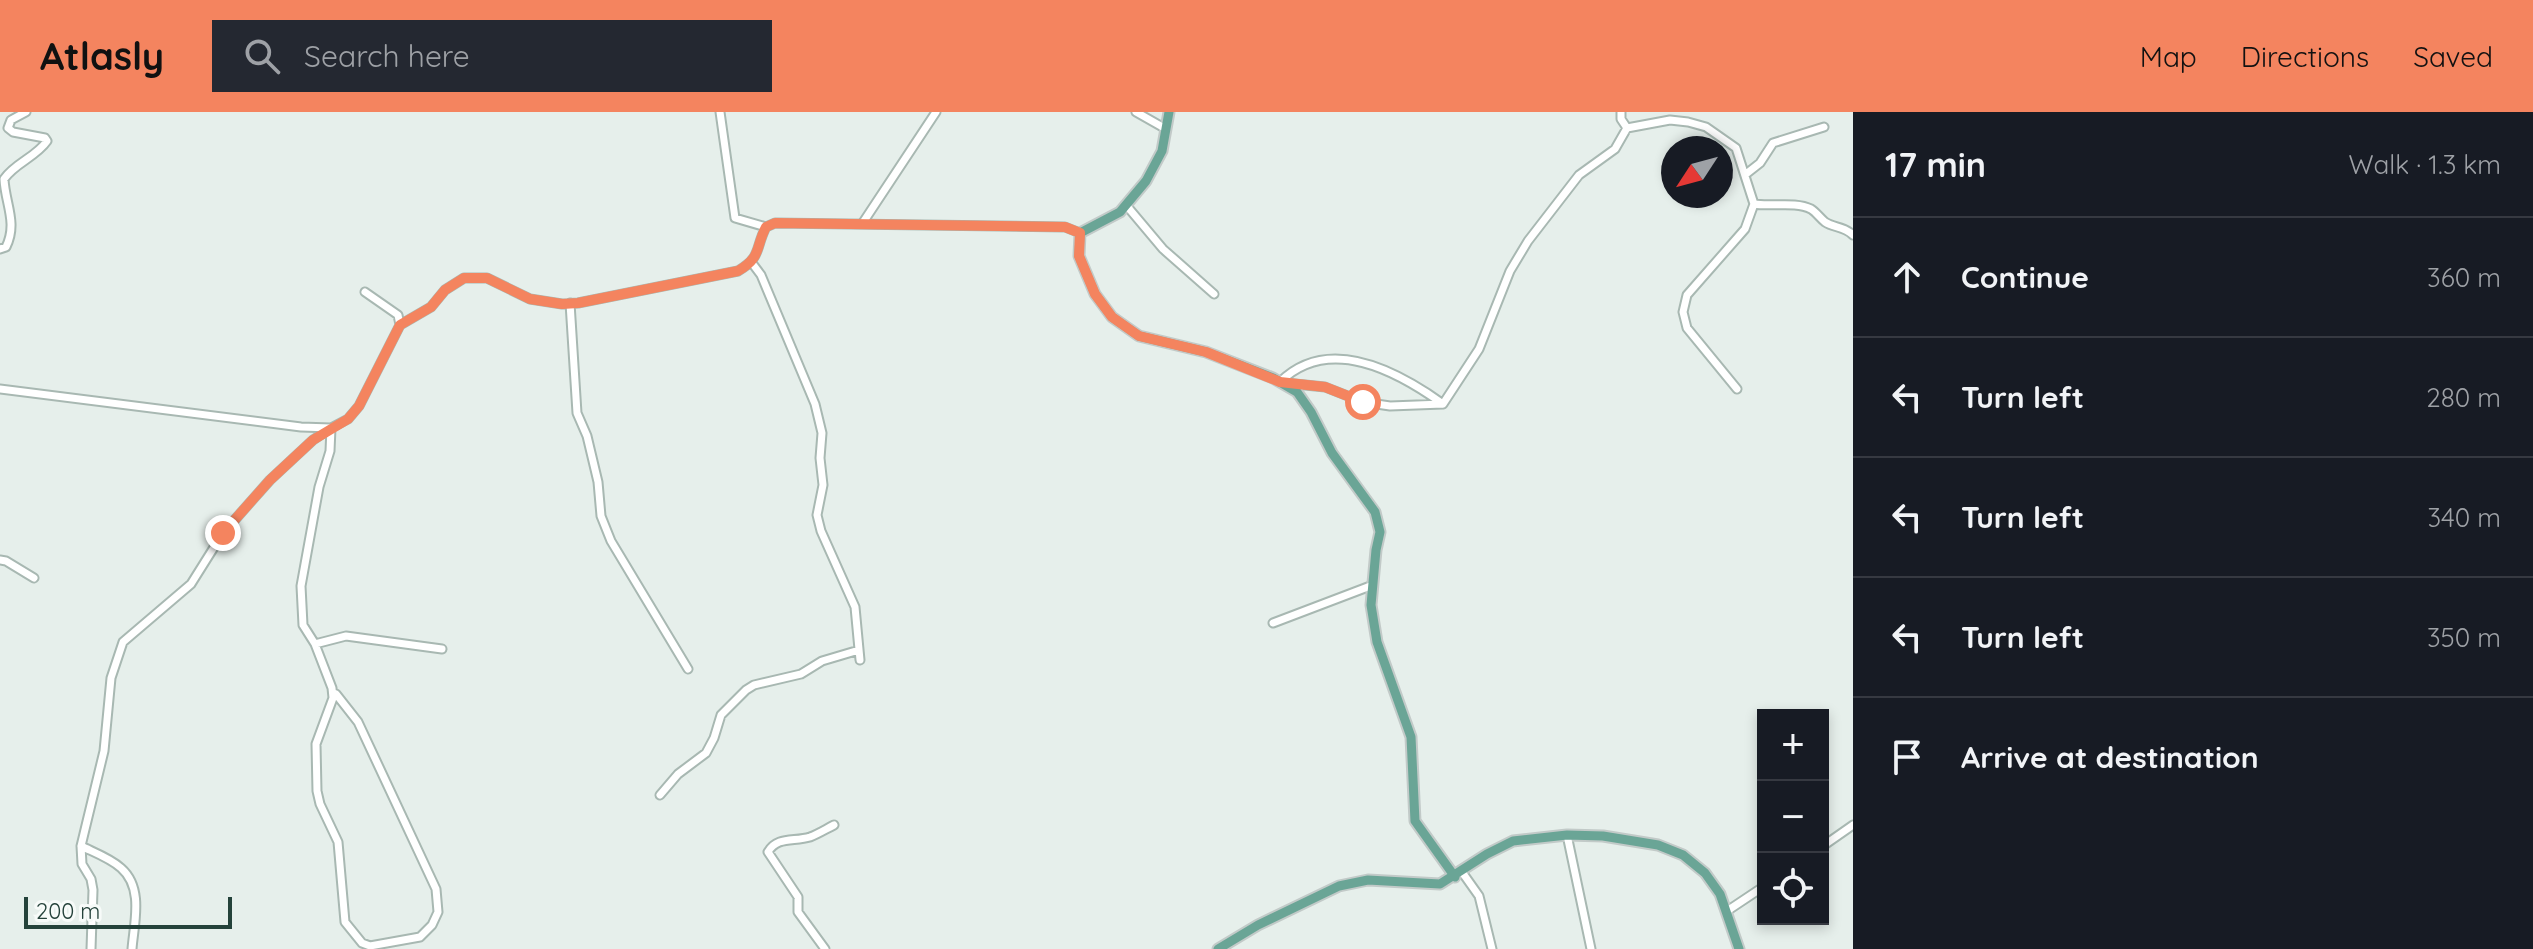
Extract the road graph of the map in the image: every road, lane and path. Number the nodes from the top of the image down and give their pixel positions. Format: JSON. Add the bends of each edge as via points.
{"nodes":[{"id":1,"x":26,"y":112,"type":"edge"},
{"id":2,"x":720,"y":112,"type":"edge"},
{"id":3,"x":936,"y":112,"type":"edge"},
{"id":4,"x":1136,"y":112,"type":"edge"},
{"id":5,"x":1169,"y":112,"type":"edge"},
{"id":6,"x":1621,"y":112,"type":"edge"},
{"id":7,"x":1824,"y":127,"type":"dead end"},
{"id":8,"x":1627,"y":128,"type":"junction"},
{"id":9,"x":1166,"y":129,"type":"junction"},
{"id":10,"x":1746,"y":174,"type":"junction"},
{"id":11,"x":1754,"y":204,"type":"junction"},
{"id":12,"x":1126,"y":205,"type":"junction"},
{"id":13,"x":862,"y":224,"type":"junction"},
{"id":14,"x":766,"y":227,"type":"junction"},
{"id":15,"x":1080,"y":233,"type":"junction"},
{"id":16,"x":1853,"y":235,"type":"edge"},
{"id":17,"x":0,"y":249,"type":"edge"},
{"id":18,"x":752,"y":263,"type":"junction"},
{"id":19,"x":365,"y":292,"type":"dead end"},
{"id":20,"x":1214,"y":294,"type":"dead end"},
{"id":21,"x":570,"y":303,"type":"junction"},
{"id":22,"x":400,"y":325,"type":"junction"},
{"id":23,"x":1280,"y":382,"type":"junction"},
{"id":24,"x":0,"y":389,"type":"edge"},
{"id":25,"x":1737,"y":389,"type":"dead end"},
{"id":26,"x":1443,"y":404,"type":"junction"},
{"id":27,"x":331,"y":428,"type":"junction"},
{"id":28,"x":0,"y":560,"type":"edge"},
{"id":29,"x":34,"y":578,"type":"dead end"},
{"id":30,"x":1373,"y":585,"type":"junction"},
{"id":31,"x":1273,"y":623,"type":"dead end"},
{"id":32,"x":315,"y":644,"type":"junction"},
{"id":33,"x":442,"y":649,"type":"dead end"},
{"id":34,"x":859,"y":650,"type":"junction"},
{"id":35,"x":860,"y":660,"type":"dead end"},
{"id":36,"x":688,"y":669,"type":"dead end"},
{"id":37,"x":333,"y":698,"type":"junction"},
{"id":38,"x":660,"y":795,"type":"dead end"},
{"id":39,"x":834,"y":825,"type":"dead end"},
{"id":40,"x":1853,"y":825,"type":"edge"},
{"id":41,"x":1567,"y":835,"type":"junction"},
{"id":42,"x":1829,"y":842,"type":"edge"},
{"id":43,"x":81,"y":846,"type":"junction"},
{"id":44,"x":1458,"y":875,"type":"junction"},
{"id":45,"x":1757,"y":891,"type":"edge"},
{"id":46,"x":1727,"y":911,"type":"junction"},
{"id":47,"x":91,"y":949,"type":"edge"},
{"id":48,"x":132,"y":949,"type":"edge"},
{"id":49,"x":825,"y":949,"type":"edge"},
{"id":50,"x":1218,"y":949,"type":"edge"},
{"id":51,"x":1492,"y":949,"type":"edge"},
{"id":52,"x":1591,"y":949,"type":"edge"},
{"id":53,"x":1739,"y":949,"type":"edge"}],
"edges":[{"from":1,"to":17,"type":"street","via":[[8,128],[47,141],[4,179],[12,225],[6,247]]},
{"from":2,"to":14,"type":"street","via":[[735,218]]},
{"from":3,"to":13,"type":"street"},
{"from":4,"to":9,"type":"street"},
{"from":5,"to":9,"type":"main road"},
{"from":6,"to":8,"type":"street"},
{"from":7,"to":10,"type":"street","via":[[1773,143]]},
{"from":8,"to":10,"type":"street","via":[[1670,120],[1706,127],[1736,148]]},
{"from":8,"to":26,"type":"street","via":[[1615,149],[1579,175],[1528,241],[1479,349]]},
{"from":9,"to":12,"type":"main road","via":[[1162,151]]},
{"from":10,"to":11,"type":"street"},
{"from":11,"to":16,"type":"street","via":[[1799,205]]},
{"from":11,"to":25,"type":"street","via":[[1745,229],[1687,295],[1683,312],[1687,328]]},
{"from":12,"to":15,"type":"main road"},
{"from":12,"to":20,"type":"street","via":[[1163,249]]},
{"from":13,"to":14,"type":"street"},
{"from":13,"to":15,"type":"street","via":[[1065,227]]},
{"from":14,"to":18,"type":"street"},
{"from":15,"to":23,"type":"main road","via":[[1079,256],[1095,294],[1112,317],[1139,336],[1206,352]]},
{"from":18,"to":21,"type":"street","via":[[738,271]]},
{"from":18,"to":34,"type":"street","via":[[767,286],[815,404],[822,433],[823,485],[817,515],[855,607]]},
{"from":19,"to":22,"type":"street","via":[[398,315]]},
{"from":21,"to":22,"type":"street","via":[[530,299],[487,278],[464,278]]},
{"from":21,"to":36,"type":"street","via":[[577,413],[591,451],[601,516]]},
{"from":22,"to":27,"type":"street","via":[[359,406]]},
{"from":23,"to":26,"type":"street","via":[[1325,387],[1390,406]]},
{"from":23,"to":26,"type":"street","via":[[1311,362],[1357,359],[1418,386]]},
{"from":23,"to":30,"type":"main road","via":[[1297,392],[1375,512],[1380,532]]},
{"from":24,"to":27,"type":"street"},
{"from":27,"to":32,"type":"street","via":[[301,586],[303,625]]},
{"from":27,"to":43,"type":"street","via":[[260,491],[223,533],[191,584],[123,642],[111,678],[104,751]]},
{"from":28,"to":29,"type":"street"},
{"from":30,"to":31,"type":"street"},
{"from":30,"to":44,"type":"main road","via":[[1377,642],[1411,737],[1415,821]]},
{"from":32,"to":33,"type":"street","via":[[346,636]]},
{"from":32,"to":37,"type":"street"},
{"from":34,"to":35,"type":"street"},
{"from":34,"to":38,"type":"street","via":[[746,690],[721,715],[706,753]]},
{"from":37,"to":37,"type":"street","via":[[316,744],[317,791],[338,842],[345,922],[370,946],[420,937],[438,912],[436,889],[358,722],[336,694]]},
{"from":39,"to":49,"type":"street","via":[[812,837],[783,840],[768,852],[798,897],[798,912]]},
{"from":40,"to":42,"type":"street"},
{"from":41,"to":44,"type":"main road","via":[[1513,841]]},
{"from":41,"to":46,"type":"main road","via":[[1658,845],[1683,855],[1705,873]]},
{"from":41,"to":52,"type":"street"},
{"from":43,"to":47,"type":"street","via":[[93,890]]},
{"from":43,"to":48,"type":"street","via":[[121,868],[135,891]]},
{"from":44,"to":50,"type":"main road","via":[[1440,884],[1368,880],[1339,886]]},
{"from":44,"to":51,"type":"street","via":[[1479,896]]},
{"from":45,"to":46,"type":"street"},
{"from":46,"to":53,"type":"main road"}]}
